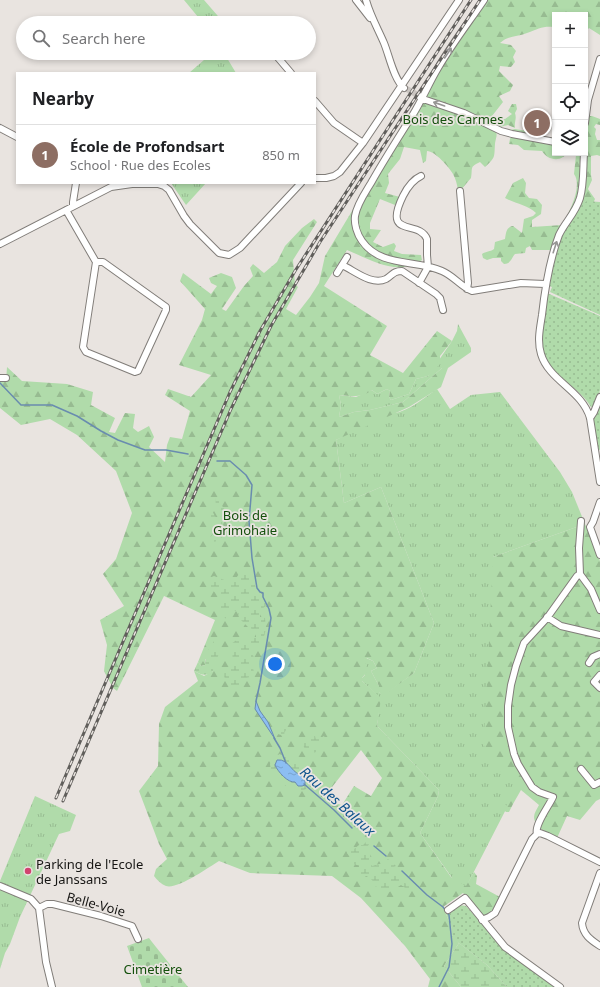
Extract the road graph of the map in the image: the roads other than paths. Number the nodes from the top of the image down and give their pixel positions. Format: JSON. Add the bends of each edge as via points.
{"nodes":[{"id":1,"x":356,"y":0,"type":"edge"},
{"id":2,"x":366,"y":0,"type":"edge"},
{"id":3,"x":459,"y":0,"type":"edge"},
{"id":4,"x":484,"y":0,"type":"edge"},
{"id":5,"x":374,"y":24,"type":"junction"},
{"id":6,"x":600,"y":59,"type":"edge"},
{"id":7,"x":280,"y":60,"type":"edge"},
{"id":8,"x":290,"y":72,"type":"edge"},
{"id":9,"x":402,"y":89,"type":"junction"},
{"id":10,"x":421,"y":98,"type":"junction"},
{"id":11,"x":316,"y":102,"type":"edge"},
{"id":12,"x":585,"y":120,"type":"edge"},
{"id":13,"x":0,"y":128,"type":"edge"},
{"id":14,"x":16,"y":136,"type":"edge"},
{"id":15,"x":552,"y":141,"type":"edge"},
{"id":16,"x":363,"y":143,"type":"junction"},
{"id":17,"x":584,"y":156,"type":"edge"},
{"id":18,"x":421,"y":176,"type":"dead end"},
{"id":19,"x":316,"y":178,"type":"edge"},
{"id":20,"x":76,"y":184,"type":"edge"},
{"id":21,"x":132,"y":184,"type":"edge"},
{"id":22,"x":132,"y":184,"type":"edge"},
{"id":23,"x":158,"y":184,"type":"edge"},
{"id":24,"x":158,"y":184,"type":"edge"},
{"id":25,"x":300,"y":184,"type":"edge"},
{"id":26,"x":460,"y":191,"type":"dead end"},
{"id":27,"x":73,"y":206,"type":"junction"},
{"id":28,"x":66,"y":210,"type":"junction"},
{"id":29,"x":0,"y":244,"type":"edge"},
{"id":30,"x":347,"y":257,"type":"dead end"},
{"id":31,"x":96,"y":262,"type":"junction"},
{"id":32,"x":342,"y":265,"type":"junction"},
{"id":33,"x":428,"y":267,"type":"junction"},
{"id":34,"x":337,"y":274,"type":"dead end"},
{"id":35,"x":419,"y":283,"type":"junction"},
{"id":36,"x":545,"y":284,"type":"junction"},
{"id":37,"x":467,"y":289,"type":"junction"},
{"id":38,"x":443,"y":310,"type":"dead end"},
{"id":39,"x":600,"y":397,"type":"edge"},
{"id":40,"x":596,"y":409,"type":"junction"},
{"id":41,"x":588,"y":411,"type":"junction"},
{"id":42,"x":590,"y":418,"type":"junction"},
{"id":43,"x":600,"y":482,"type":"edge"},
{"id":44,"x":600,"y":502,"type":"edge"},
{"id":45,"x":582,"y":521,"type":"dead end"},
{"id":46,"x":600,"y":555,"type":"edge"},
{"id":47,"x":580,"y":574,"type":"junction"},
{"id":48,"x":600,"y":610,"type":"edge"},
{"id":49,"x":547,"y":617,"type":"junction"},
{"id":50,"x":600,"y":635,"type":"edge"},
{"id":51,"x":600,"y":654,"type":"edge"},
{"id":52,"x":589,"y":663,"type":"dead end"},
{"id":53,"x":600,"y":675,"type":"edge"},
{"id":54,"x":600,"y":688,"type":"edge"},
{"id":55,"x":581,"y":769,"type":"dead end"},
{"id":56,"x":600,"y":782,"type":"edge"},
{"id":57,"x":537,"y":834,"type":"junction"},
{"id":58,"x":600,"y":862,"type":"edge"},
{"id":59,"x":600,"y":873,"type":"edge"},
{"id":60,"x":0,"y":886,"type":"edge"},
{"id":61,"x":40,"y":908,"type":"junction"},
{"id":62,"x":448,"y":910,"type":"dead end"},
{"id":63,"x":495,"y":913,"type":"junction"},
{"id":64,"x":482,"y":920,"type":"junction"},
{"id":65,"x":490,"y":929,"type":"junction"},
{"id":66,"x":138,"y":939,"type":"dead end"},
{"id":67,"x":600,"y":946,"type":"edge"},
{"id":68,"x":52,"y":987,"type":"edge"},
{"id":69,"x":560,"y":987,"type":"edge"}],
"edges":[{"from":1,"to":5,"type":"street"},
{"from":2,"to":5,"type":"street"},
{"from":3,"to":9,"type":"street"},
{"from":10,"to":4,"type":"street","one_way":true},
{"from":5,"to":9,"type":"street"},
{"from":6,"to":12,"type":"street","via":[[588,100]]},
{"from":7,"to":8,"type":"street"},
{"from":9,"to":16,"type":"street"},
{"from":15,"to":10,"type":"street","one_way":true,"via":[[512,134]]},
{"from":10,"to":33,"type":"street","via":[[359,203],[355,224],[361,240],[373,253],[390,260]]},
{"from":11,"to":16,"type":"street","via":[[334,123]]},
{"from":13,"to":14,"type":"street"},
{"from":16,"to":19,"type":"street","via":[[340,172],[334,176]]},
{"from":36,"to":17,"type":"street","one_way":true,"via":[[560,234],[580,199]]},
{"from":18,"to":33,"type":"street","via":[[408,187],[396,216],[401,225],[426,236]]},
{"from":20,"to":27,"type":"street"},
{"from":21,"to":24,"type":"street"},
{"from":22,"to":27,"type":"street","via":[[111,187]]},
{"from":23,"to":25,"type":"street","via":[[169,190],[190,224],[219,253],[229,255],[240,248]]},
{"from":26,"to":37,"type":"street"},
{"from":27,"to":28,"type":"street"},
{"from":28,"to":29,"type":"street"},
{"from":28,"to":31,"type":"street"},
{"from":30,"to":32,"type":"street"},
{"from":31,"to":31,"type":"street","via":[[103,262],[166,307],[138,371],[86,352],[83,347]]},
{"from":32,"to":34,"type":"street"},
{"from":32,"to":35,"type":"street","via":[[371,280],[388,278],[396,271],[402,271]]},
{"from":33,"to":35,"type":"street"},
{"from":33,"to":37,"type":"street","via":[[446,273]]},
{"from":35,"to":38,"type":"street","via":[[440,298]]},
{"from":36,"to":37,"type":"street","via":[[526,283],[475,291]]},
{"from":36,"to":41,"type":"street","via":[[539,336],[542,356],[550,370],[581,400]]},
{"from":39,"to":40,"type":"street"},
{"from":40,"to":41,"type":"street"},
{"from":40,"to":42,"type":"street"},
{"from":41,"to":42,"type":"street"},
{"from":42,"to":43,"type":"street"},
{"from":44,"to":46,"type":"street","via":[[590,527]]},
{"from":45,"to":47,"type":"street","via":[[578,548]]},
{"from":47,"to":48,"type":"street","via":[[591,589]]},
{"from":47,"to":49,"type":"street"},
{"from":49,"to":50,"type":"street","via":[[561,626]]},
{"from":49,"to":57,"type":"street","via":[[524,643],[512,678],[508,706],[508,727],[518,764],[532,787],[553,797],[538,825]]},
{"from":51,"to":52,"type":"street","via":[[593,657]]},
{"from":53,"to":54,"type":"street","via":[[594,682]]},
{"from":55,"to":56,"type":"street","via":[[594,785]]},
{"from":57,"to":58,"type":"street","via":[[548,836]]},
{"from":57,"to":63,"type":"street","via":[[532,839]]},
{"from":59,"to":67,"type":"street","via":[[582,923],[587,936]]},
{"from":60,"to":61,"type":"street","via":[[31,899]]},
{"from":61,"to":66,"type":"street","name":"Belle-Voie","via":[[53,904],[110,918],[132,926]]},
{"from":61,"to":68,"type":"street","via":[[46,962]]},
{"from":62,"to":64,"type":"street","via":[[465,898]]},
{"from":63,"to":64,"type":"street"},
{"from":63,"to":65,"type":"street"},
{"from":64,"to":65,"type":"street"},
{"from":65,"to":69,"type":"street","via":[[505,948]]}]}
